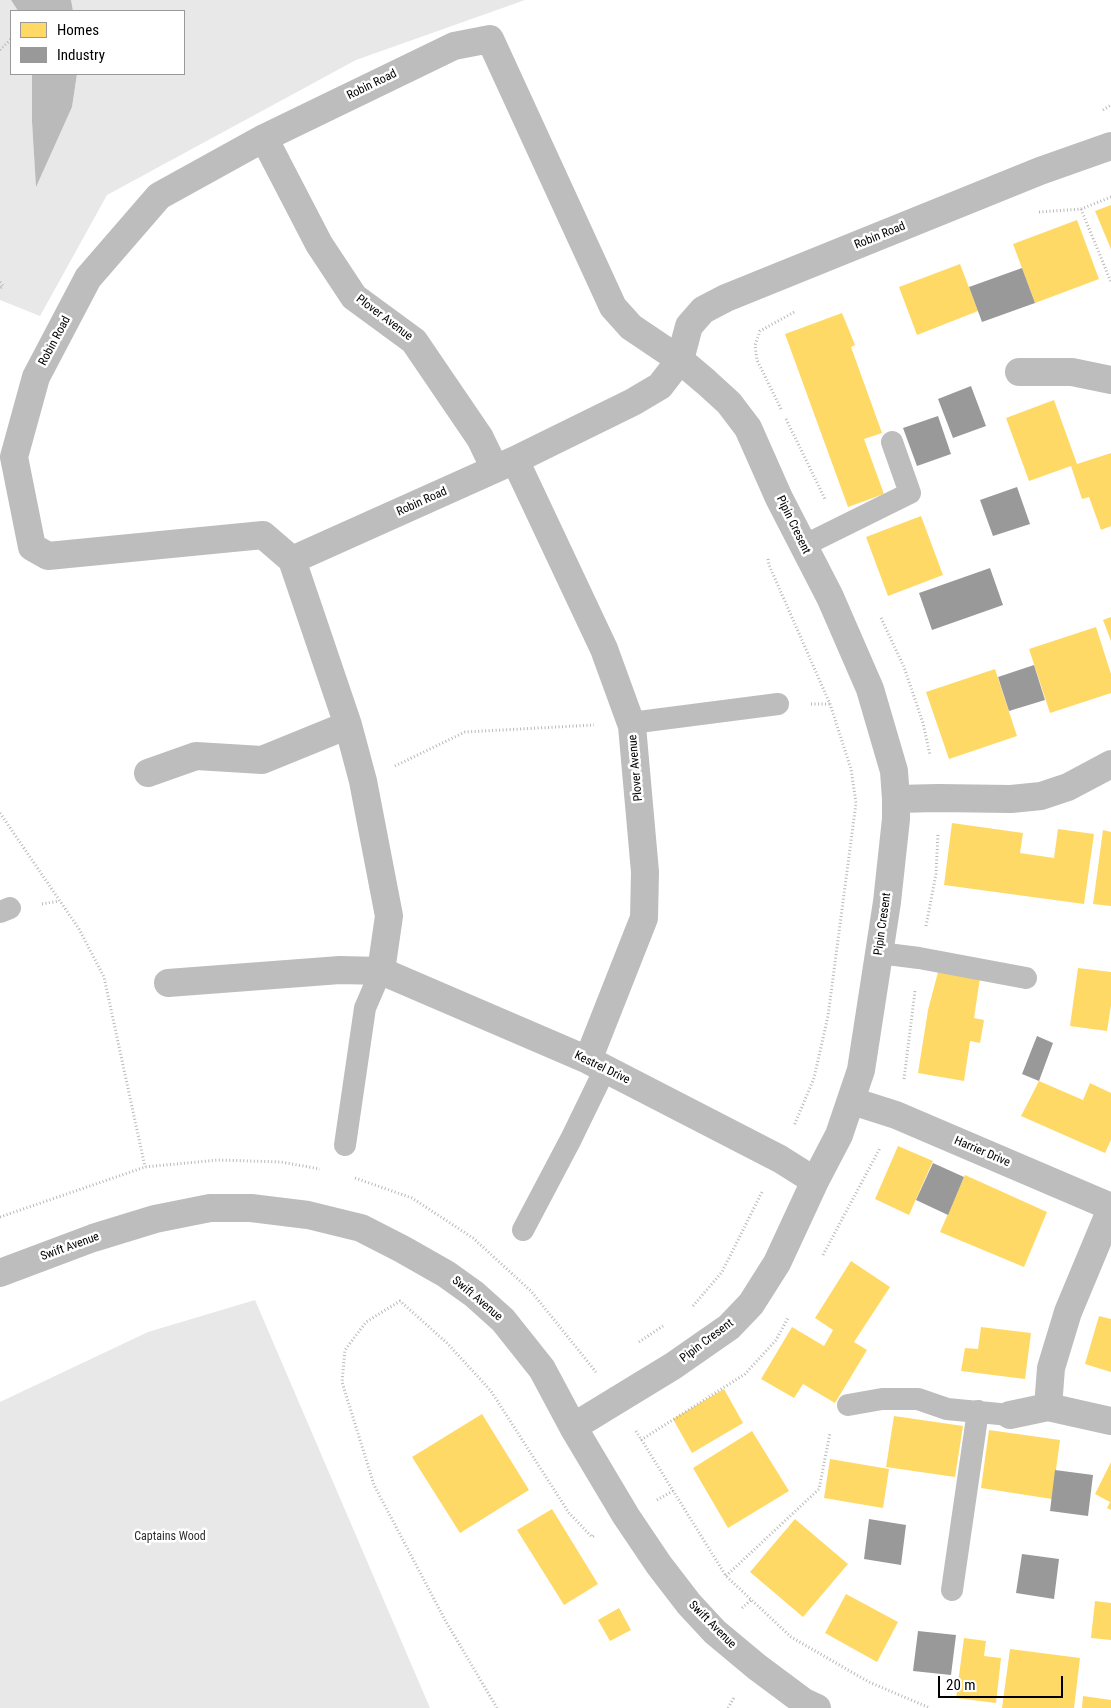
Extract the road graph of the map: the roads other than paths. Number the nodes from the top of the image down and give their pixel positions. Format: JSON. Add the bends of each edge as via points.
{"nodes":[{"id":1,"x":264,"y":138,"type":"junction"},
{"id":2,"x":1111,"y":146,"type":"edge"},
{"id":3,"x":680,"y":360,"type":"junction"},
{"id":4,"x":1019,"y":372,"type":"dead end"},
{"id":5,"x":1111,"y":380,"type":"edge"},
{"id":6,"x":892,"y":442,"type":"dead end"},
{"id":7,"x":505,"y":464,"type":"junction"},
{"id":8,"x":803,"y":546,"type":"junction"},
{"id":9,"x":292,"y":560,"type":"junction"},
{"id":10,"x":778,"y":704,"type":"dead end"},
{"id":11,"x":631,"y":723,"type":"junction"},
{"id":12,"x":348,"y":726,"type":"junction"},
{"id":13,"x":1111,"y":764,"type":"edge"},
{"id":14,"x":148,"y":773,"type":"dead end"},
{"id":15,"x":896,"y":799,"type":"junction"},
{"id":16,"x":879,"y":954,"type":"junction"},
{"id":17,"x":381,"y":972,"type":"junction"},
{"id":18,"x":1026,"y":978,"type":"dead end"},
{"id":19,"x":168,"y":983,"type":"dead end"},
{"id":20,"x":596,"y":1065,"type":"junction"},
{"id":21,"x":852,"y":1101,"type":"junction"},
{"id":22,"x":345,"y":1145,"type":"dead end"},
{"id":23,"x":815,"y":1181,"type":"junction"},
{"id":24,"x":1111,"y":1208,"type":"edge"},
{"id":25,"x":523,"y":1230,"type":"dead end"},
{"id":26,"x":0,"y":1273,"type":"edge"},
{"id":27,"x":848,"y":1405,"type":"road end"},
{"id":28,"x":1048,"y":1407,"type":"junction"},
{"id":29,"x":978,"y":1411,"type":"junction"},
{"id":30,"x":1010,"y":1415,"type":"joint"},
{"id":31,"x":1111,"y":1421,"type":"edge"},
{"id":32,"x":573,"y":1427,"type":"junction"},
{"id":33,"x":952,"y":1590,"type":"dead end"},
{"id":34,"x":817,"y":1708,"type":"edge"}],
"edges":[{"from":1,"to":3,"type":"street","name":"Robin Road","via":[[454,46],[490,39],[612,307],[631,327]]},
{"from":1,"to":7,"type":"street","name":"Plover Avenue","via":[[319,244],[354,297],[414,340],[480,438]]},
{"from":1,"to":9,"type":"street","name":"Robin Road","via":[[159,196],[88,278],[36,377],[14,457],[32,546],[48,556],[263,535]]},
{"from":2,"to":3,"type":"street","name":"Robin Road","via":[[1040,171],[726,298],[703,310],[689,326]]},
{"from":3,"to":7,"type":"street","name":"Robin Road","via":[[660,386]]},
{"from":3,"to":8,"type":"street","name":"Pipin Cresent","via":[[729,403],[748,428]]},
{"from":4,"to":5,"type":"street","via":[[1072,372]]},
{"from":6,"to":8,"type":"lane","via":[[910,492]]},
{"from":7,"to":9,"type":"street","name":"Robin Road"},
{"from":7,"to":11,"type":"street","name":"Plover Avenue","via":[[604,649]]},
{"from":8,"to":15,"type":"street","name":"Pipin Cresent","via":[[830,597],[870,689],[894,771]]},
{"from":9,"to":12,"type":"street"},
{"from":10,"to":11,"type":"lane"},
{"from":11,"to":20,"type":"street","name":"Plover Avenue","via":[[645,872],[644,918]]},
{"from":12,"to":14,"type":"street","via":[[262,760],[196,756]]},
{"from":12,"to":17,"type":"street","via":[[363,781],[388,916]]},
{"from":13,"to":15,"type":"street","via":[[1068,787],[1042,796]]},
{"from":15,"to":16,"type":"street","name":"Pipin Cresent","via":[[894,843]]},
{"from":16,"to":18,"type":"lane"},
{"from":16,"to":21,"type":"street","name":"Pipin Cresent","via":[[861,1070]]},
{"from":17,"to":19,"type":"street","via":[[340,970]]},
{"from":17,"to":20,"type":"street","name":"Kestrel Drive"},
{"from":17,"to":22,"type":"lane","via":[[365,1008]]},
{"from":20,"to":23,"type":"street","name":"Kestrel Drive","via":[[780,1159]]},
{"from":20,"to":25,"type":"lane","via":[[571,1139]]},
{"from":21,"to":23,"type":"street","name":"Pipin Cresent"},
{"from":21,"to":24,"type":"street","name":"Harrier Drive","via":[[896,1115]]},
{"from":23,"to":32,"type":"street","name":"Pipin Cresent","via":[[777,1263],[751,1304],[729,1327],[673,1366]]},
{"from":24,"to":28,"type":"street","name":"Harrier Drive","via":[[1062,1331],[1051,1368]]},
{"from":26,"to":32,"type":"street","name":"Swift Avenue","via":[[93,1238],[155,1219],[210,1208],[251,1208],[360,1228],[446,1274],[503,1320],[542,1370]]},
{"from":27,"to":29,"type":"lane","via":[[882,1399],[918,1399],[947,1409]]},
{"from":28,"to":30,"type":"street"},
{"from":28,"to":31,"type":"street"},
{"from":29,"to":30,"type":"lane"},
{"from":29,"to":33,"type":"lane"},
{"from":32,"to":34,"type":"street","name":"Swift Avenue","via":[[626,1516],[690,1604],[716,1632],[757,1667]]}]}
